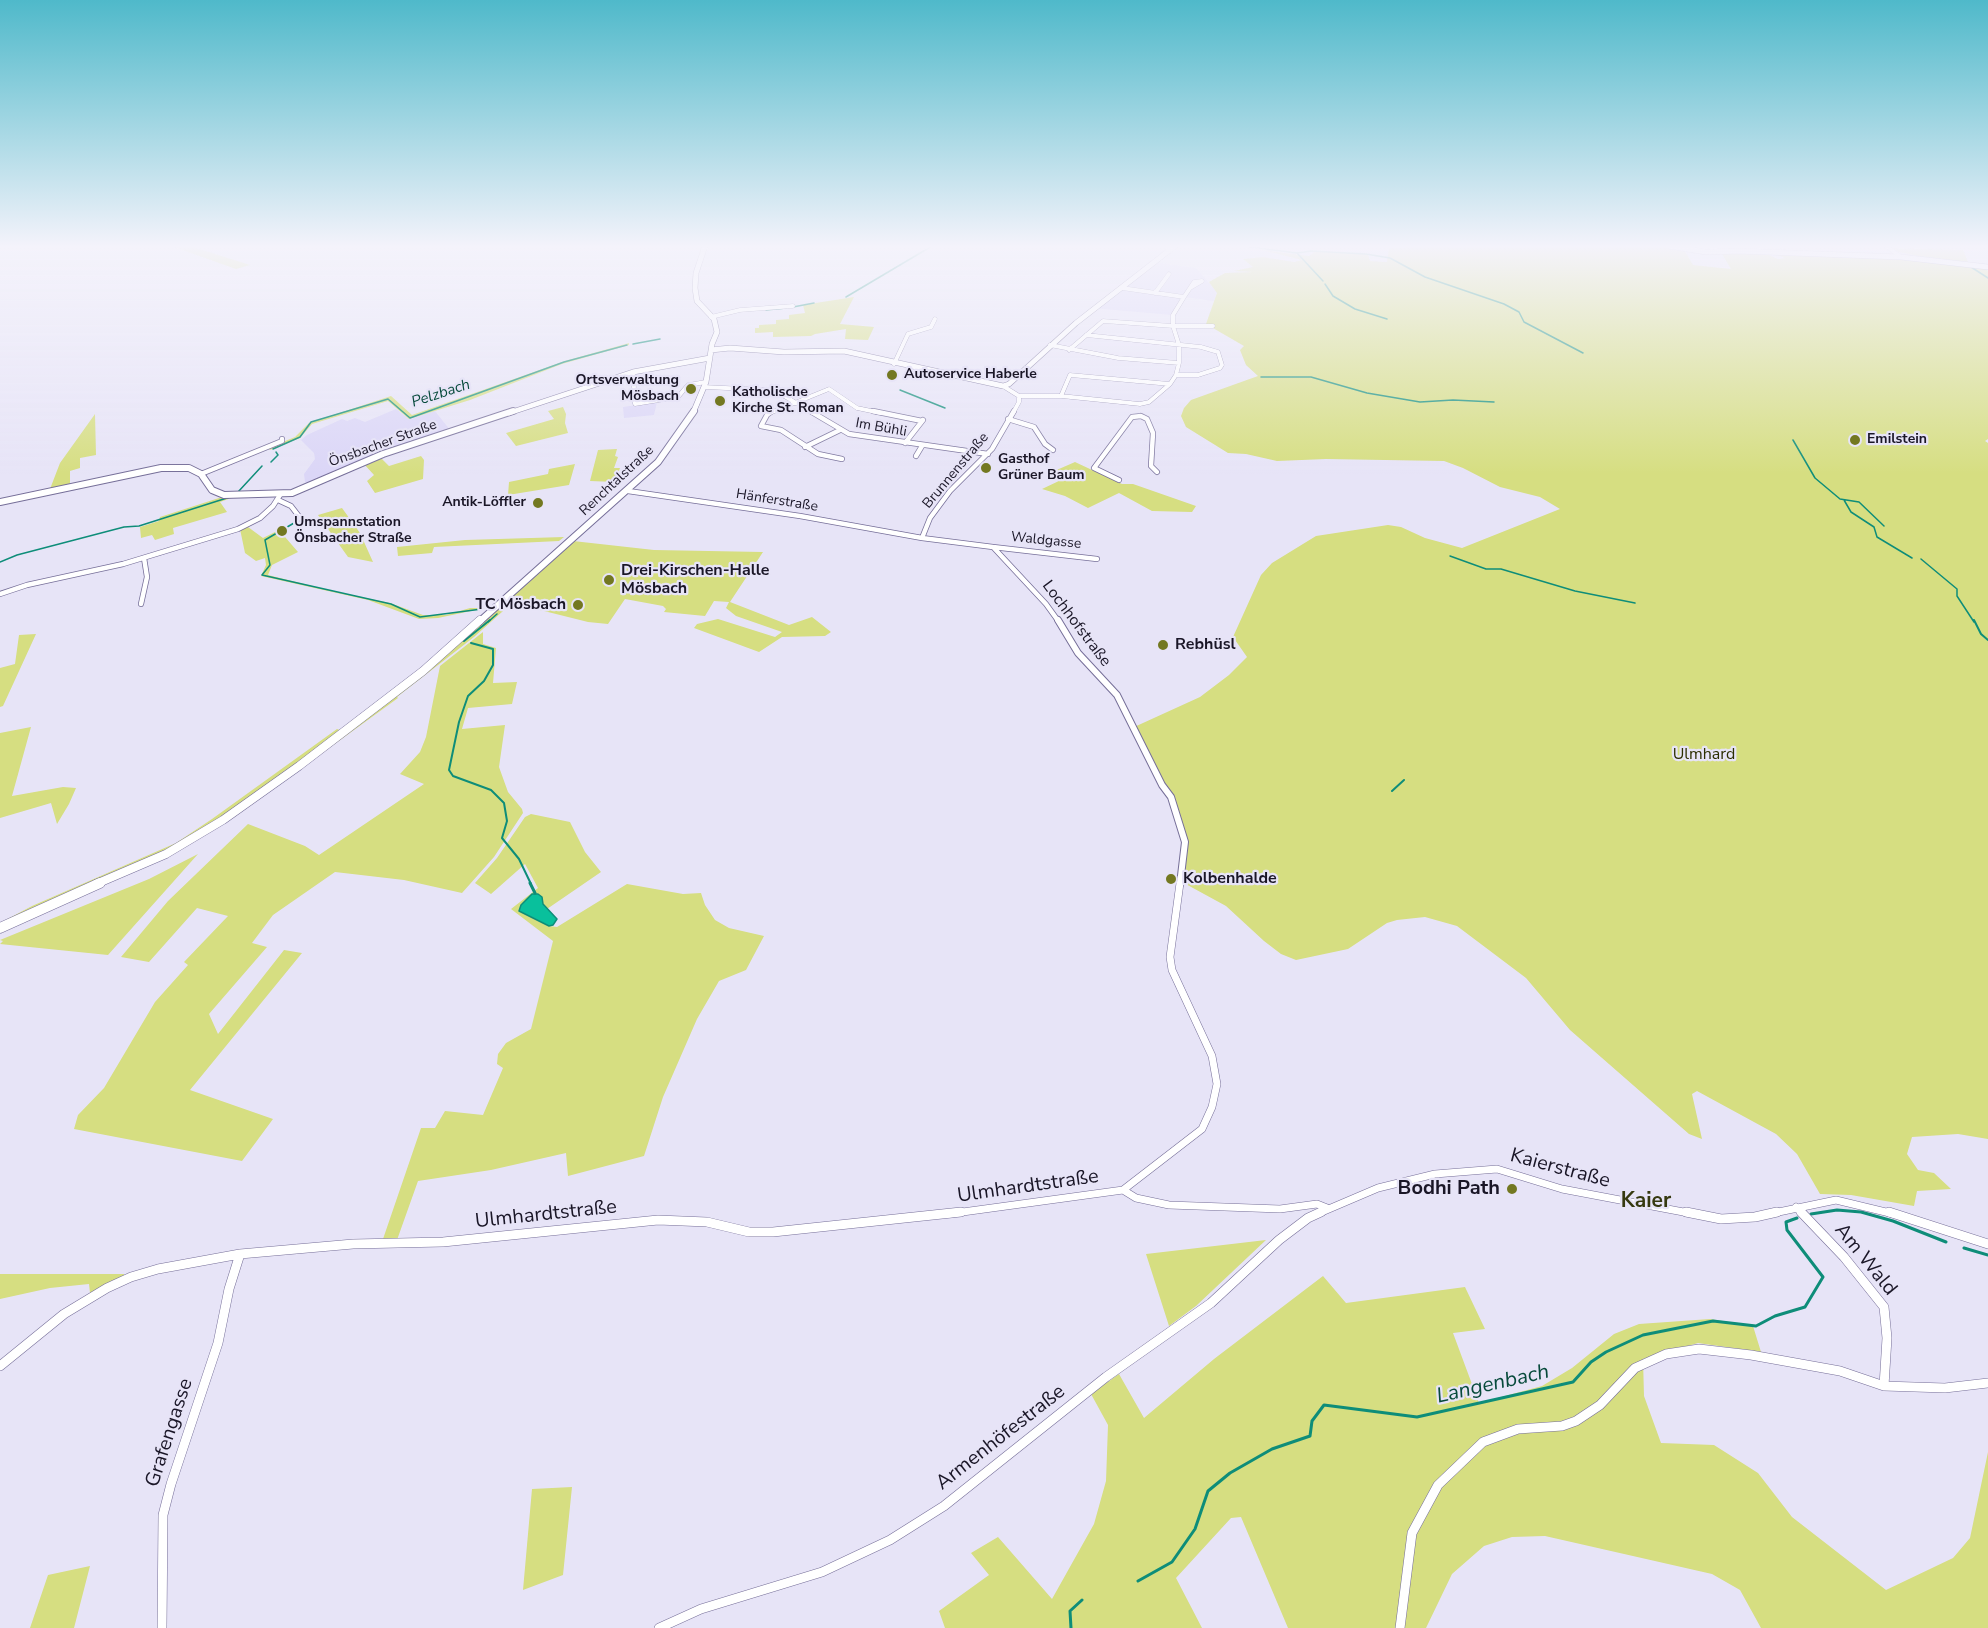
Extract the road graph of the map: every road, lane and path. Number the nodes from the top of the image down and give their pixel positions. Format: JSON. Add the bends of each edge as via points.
{"nodes":[{"id":1,"x":714,"y":322,"type":"edge"},
{"id":2,"x":934,"y":322,"type":"edge"},
{"id":3,"x":1079,"y":322,"type":"edge"},
{"id":4,"x":1102,"y":322,"type":"edge"},
{"id":5,"x":1117,"y":322,"type":"edge"},
{"id":6,"x":1173,"y":322,"type":"edge"},
{"id":7,"x":1173,"y":326,"type":"junction"},
{"id":8,"x":1213,"y":326,"type":"dead end"},
{"id":9,"x":1086,"y":335,"type":"junction"},
{"id":10,"x":1050,"y":345,"type":"junction"},
{"id":11,"x":1179,"y":345,"type":"junction"},
{"id":12,"x":711,"y":350,"type":"junction"},
{"id":13,"x":1069,"y":350,"type":"junction"},
{"id":14,"x":710,"y":358,"type":"junction"},
{"id":15,"x":1179,"y":363,"type":"junction"},
{"id":16,"x":894,"y":364,"type":"junction"},
{"id":17,"x":633,"y":372,"type":"junction"},
{"id":18,"x":1176,"y":375,"type":"junction"},
{"id":19,"x":705,"y":384,"type":"junction"},
{"id":20,"x":1170,"y":384,"type":"junction"},
{"id":21,"x":1003,"y":386,"type":"junction"},
{"id":22,"x":1019,"y":396,"type":"junction"},
{"id":23,"x":1061,"y":396,"type":"junction"},
{"id":24,"x":796,"y":402,"type":"junction"},
{"id":25,"x":1140,"y":404,"type":"junction"},
{"id":26,"x":1140,"y":416,"type":"junction"},
{"id":27,"x":1008,"y":419,"type":"junction"},
{"id":28,"x":840,"y":430,"type":"junction"},
{"id":29,"x":282,"y":439,"type":"dead end"},
{"id":30,"x":905,"y":443,"type":"junction"},
{"id":31,"x":922,"y":446,"type":"junction"},
{"id":32,"x":805,"y":447,"type":"junction"},
{"id":33,"x":1053,"y":450,"type":"dead end"},
{"id":34,"x":988,"y":454,"type":"junction"},
{"id":35,"x":916,"y":456,"type":"dead end"},
{"id":36,"x":842,"y":459,"type":"dead end"},
{"id":37,"x":1158,"y":472,"type":"dead end"},
{"id":38,"x":201,"y":474,"type":"junction"},
{"id":39,"x":1119,"y":480,"type":"dead end"},
{"id":40,"x":628,"y":491,"type":"junction"},
{"id":41,"x":279,"y":497,"type":"junction"},
{"id":42,"x":0,"y":502,"type":"edge"},
{"id":43,"x":301,"y":519,"type":"dead end"},
{"id":44,"x":922,"y":538,"type":"junction"},
{"id":45,"x":993,"y":547,"type":"junction"},
{"id":46,"x":144,"y":558,"type":"junction"},
{"id":47,"x":1097,"y":559,"type":"dead end"},
{"id":48,"x":0,"y":594,"type":"edge"},
{"id":49,"x":141,"y":604,"type":"dead end"},
{"id":50,"x":0,"y":928,"type":"edge"},
{"id":51,"x":1123,"y":1190,"type":"junction"},
{"id":52,"x":1796,"y":1207,"type":"junction"},
{"id":53,"x":1327,"y":1208,"type":"junction"},
{"id":54,"x":1988,"y":1244,"type":"edge"},
{"id":55,"x":240,"y":1254,"type":"junction"},
{"id":56,"x":0,"y":1366,"type":"edge"},
{"id":57,"x":1988,"y":1383,"type":"edge"},
{"id":58,"x":1884,"y":1386,"type":"junction"},
{"id":59,"x":162,"y":1628,"type":"edge"},
{"id":60,"x":659,"y":1628,"type":"edge"},
{"id":61,"x":1400,"y":1628,"type":"edge"}],
"edges":[{"from":1,"to":12,"type":"street","name":"Renchtalstraße","via":[[717,328]]},
{"from":2,"to":16,"type":"street","via":[[931,327],[908,334]]},
{"from":3,"to":10,"type":"street"},
{"from":4,"to":9,"type":"street"},
{"from":5,"to":7,"type":"street"},
{"from":6,"to":7,"type":"street"},
{"from":7,"to":8,"type":"street"},
{"from":7,"to":11,"type":"street"},
{"from":9,"to":11,"type":"street"},
{"from":9,"to":13,"type":"street"},
{"from":10,"to":13,"type":"street"},
{"from":10,"to":21,"type":"street"},
{"from":11,"to":15,"type":"street"},
{"from":11,"to":18,"type":"street","via":[[1218,352],[1222,365],[1203,374]]},
{"from":12,"to":14,"type":"street","name":"Renchtalstraße"},
{"from":12,"to":16,"type":"street","via":[[834,350]]},
{"from":13,"to":15,"type":"street"},
{"from":14,"to":17,"type":"street","name":"Önsbacher Straße"},
{"from":14,"to":19,"type":"street","name":"Renchtalstraße"},
{"from":15,"to":18,"type":"street"},
{"from":16,"to":21,"type":"street"},
{"from":17,"to":19,"type":"street","via":[[635,404],[678,397],[688,385]]},
{"from":17,"to":41,"type":"street","name":"Önsbacher Straße","via":[[383,454]]},
{"from":18,"to":20,"type":"street"},
{"from":19,"to":24,"type":"street","name":"Im Bühli","via":[[768,390]]},
{"from":19,"to":40,"type":"street","name":"Renchtalstraße","via":[[677,437]]},
{"from":20,"to":23,"type":"street","via":[[1070,375]]},
{"from":20,"to":25,"type":"street","via":[[1149,402]]},
{"from":21,"to":22,"type":"street"},
{"from":22,"to":23,"type":"street"},
{"from":22,"to":27,"type":"street","name":"Brunnenstraße"},
{"from":23,"to":25,"type":"street"},
{"from":24,"to":28,"type":"street","name":"Im Bühli"},
{"from":24,"to":30,"type":"street","via":[[829,389],[857,408],[923,420]]},
{"from":24,"to":32,"type":"street","via":[[770,412],[761,426],[781,430]]},
{"from":25,"to":26,"type":"street"},
{"from":26,"to":37,"type":"street","via":[[1147,419],[1152,433],[1151,466]]},
{"from":26,"to":39,"type":"street","via":[[1132,417],[1094,468]]},
{"from":27,"to":33,"type":"street","via":[[1034,426]]},
{"from":27,"to":34,"type":"street","name":"Brunnenstraße"},
{"from":28,"to":30,"type":"street","name":"Im Bühli"},
{"from":28,"to":32,"type":"street"},
{"from":29,"to":38,"type":"street"},
{"from":30,"to":31,"type":"street","name":"Im Bühli"},
{"from":31,"to":34,"type":"street","name":"Im Bühli","via":[[924,443]]},
{"from":31,"to":35,"type":"street","name":"Im Bühli"},
{"from":32,"to":36,"type":"street"},
{"from":34,"to":44,"type":"street","name":"Brunnenstraße","via":[[958,481],[936,510]]},
{"from":38,"to":41,"type":"street","name":"Önsbacher Straße","via":[[217,493]]},
{"from":38,"to":42,"type":"street","name":"Önsbacher Straße","via":[[189,468],[143,470]]},
{"from":40,"to":44,"type":"street","name":"Hänferstraße"},
{"from":40,"to":50,"type":"street","name":"Renchtalstraße","via":[[423,671],[223,820],[166,854]]},
{"from":41,"to":43,"type":"street"},
{"from":41,"to":46,"type":"street","via":[[250,525]]},
{"from":44,"to":45,"type":"street"},
{"from":45,"to":47,"type":"street","name":"Waldgasse"},
{"from":45,"to":51,"type":"street","name":"Lochhofstraße","via":[[1046,604],[1078,654],[1117,695],[1171,797],[1185,842],[1170,957],[1172,970],[1212,1056],[1217,1084],[1202,1129]]},
{"from":46,"to":48,"type":"street"},
{"from":46,"to":49,"type":"street","via":[[147,577]]},
{"from":51,"to":53,"type":"street","name":"Kaierstraße","via":[[1136,1198],[1169,1204],[1280,1209],[1317,1204]]},
{"from":51,"to":55,"type":"street","name":"Ulmhardtstraße","via":[[766,1233],[707,1222],[658,1220],[443,1242],[353,1244]]},
{"from":52,"to":53,"type":"street","name":"Kaierstraße","via":[[1755,1217],[1716,1218],[1562,1189],[1497,1169],[1416,1178]]},
{"from":52,"to":54,"type":"street","name":"Kaierstraße","via":[[1836,1200],[1854,1203]]},
{"from":52,"to":58,"type":"street","name":"Am Wald","via":[[1844,1257],[1884,1307]]},
{"from":53,"to":60,"type":"street","name":"Armenhöfestraße","via":[[1279,1240],[1211,1303],[1106,1377],[944,1506],[890,1540],[822,1572],[701,1609]]},
{"from":55,"to":56,"type":"street","name":"Ulmhardtstraße","via":[[131,1277],[63,1314]]},
{"from":55,"to":59,"type":"street","name":"Grafengasse","via":[[218,1343],[164,1515]]},
{"from":57,"to":58,"type":"street","via":[[1945,1388]]},
{"from":58,"to":61,"type":"street","via":[[1840,1371],[1699,1349],[1666,1354],[1635,1368],[1600,1406],[1576,1421],[1562,1426],[1518,1429],[1484,1442],[1438,1485],[1412,1533]]}]}
